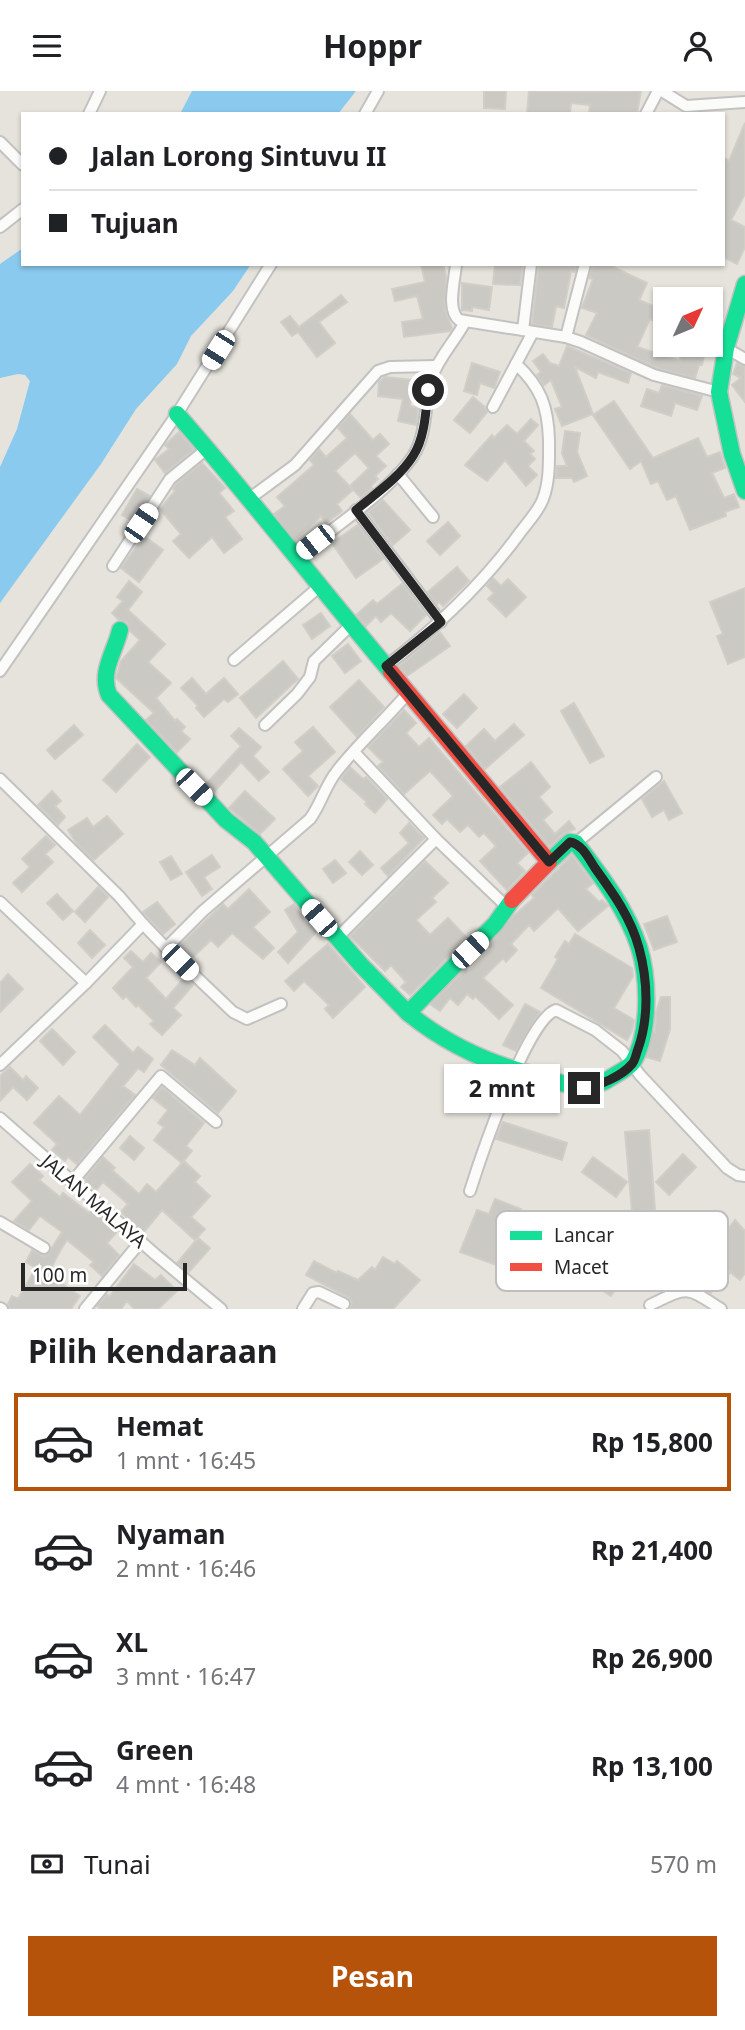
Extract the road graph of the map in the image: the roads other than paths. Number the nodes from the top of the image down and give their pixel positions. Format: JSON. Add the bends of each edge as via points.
{"nodes":[{"id":1,"x":100,"y":91,"type":"edge"},
{"id":2,"x":378,"y":91,"type":"edge"},
{"id":3,"x":660,"y":91,"type":"edge"},
{"id":4,"x":745,"y":102,"type":"edge"},
{"id":5,"x":90,"y":112,"type":"edge"},
{"id":6,"x":366,"y":112,"type":"edge"},
{"id":7,"x":647,"y":112,"type":"edge"},
{"id":8,"x":0,"y":142,"type":"edge"},
{"id":9,"x":21,"y":163,"type":"edge"},
{"id":10,"x":21,"y":211,"type":"edge"},
{"id":11,"x":0,"y":227,"type":"edge"},
{"id":12,"x":270,"y":266,"type":"edge"},
{"id":13,"x":456,"y":266,"type":"edge"},
{"id":14,"x":531,"y":266,"type":"edge"},
{"id":15,"x":584,"y":266,"type":"edge"},
{"id":16,"x":745,"y":284,"type":"edge"},
{"id":17,"x":739,"y":320,"type":"edge"},
{"id":18,"x":465,"y":322,"type":"junction"},
{"id":19,"x":528,"y":331,"type":"junction"},
{"id":20,"x":566,"y":337,"type":"junction"},
{"id":21,"x":726,"y":348,"type":"junction"},
{"id":22,"x":745,"y":359,"type":"edge"},
{"id":23,"x":516,"y":364,"type":"junction"},
{"id":24,"x":436,"y":366,"type":"junction"},
{"id":25,"x":719,"y":392,"type":"junction"},
{"id":26,"x":493,"y":407,"type":"dead end"},
{"id":27,"x":177,"y":414,"type":"junction"},
{"id":28,"x":208,"y":448,"type":"junction"},
{"id":29,"x":398,"y":474,"type":"junction"},
{"id":30,"x":745,"y":491,"type":"edge"},
{"id":31,"x":249,"y":499,"type":"junction"},
{"id":32,"x":356,"y":510,"type":"junction"},
{"id":33,"x":433,"y":517,"type":"dead end"},
{"id":34,"x":295,"y":558,"type":"junction"},
{"id":35,"x":113,"y":566,"type":"dead end"},
{"id":36,"x":319,"y":587,"type":"junction"},
{"id":37,"x":441,"y":622,"type":"junction"},
{"id":38,"x":351,"y":625,"type":"junction"},
{"id":39,"x":120,"y":630,"type":"dead end"},
{"id":40,"x":234,"y":660,"type":"dead end"},
{"id":41,"x":386,"y":666,"type":"junction"},
{"id":42,"x":0,"y":671,"type":"edge"},
{"id":43,"x":408,"y":693,"type":"junction"},
{"id":44,"x":265,"y":725,"type":"dead end"},
{"id":45,"x":354,"y":753,"type":"junction"},
{"id":46,"x":656,"y":777,"type":"dead end"},
{"id":47,"x":0,"y":779,"type":"edge"},
{"id":48,"x":436,"y":839,"type":"junction"},
{"id":49,"x":576,"y":843,"type":"junction"},
{"id":50,"x":267,"y":857,"type":"junction"},
{"id":51,"x":549,"y":862,"type":"junction"},
{"id":52,"x":0,"y":902,"type":"edge"},
{"id":53,"x":506,"y":906,"type":"junction"},
{"id":54,"x":143,"y":925,"type":"junction"},
{"id":55,"x":337,"y":938,"type":"junction"},
{"id":56,"x":166,"y":948,"type":"junction"},
{"id":57,"x":86,"y":983,"type":"junction"},
{"id":58,"x":281,"y":1004,"type":"dead end"},
{"id":59,"x":408,"y":1013,"type":"junction"},
{"id":60,"x":0,"y":1065,"type":"edge"},
{"id":61,"x":516,"y":1070,"type":"junction"},
{"id":62,"x":636,"y":1070,"type":"junction"},
{"id":63,"x":0,"y":1118,"type":"edge"},
{"id":64,"x":216,"y":1122,"type":"dead end"},
{"id":65,"x":745,"y":1176,"type":"edge"},
{"id":66,"x":72,"y":1182,"type":"junction"},
{"id":67,"x":470,"y":1191,"type":"dead end"},
{"id":68,"x":0,"y":1222,"type":"edge"},
{"id":69,"x":141,"y":1241,"type":"junction"},
{"id":70,"x":44,"y":1248,"type":"dead end"},
{"id":71,"x":682,"y":1291,"type":"edge"},
{"id":72,"x":692,"y":1291,"type":"edge"},
{"id":73,"x":344,"y":1304,"type":"dead end"},
{"id":74,"x":650,"y":1305,"type":"dead end"},
{"id":75,"x":85,"y":1309,"type":"edge"},
{"id":76,"x":221,"y":1309,"type":"edge"},
{"id":77,"x":303,"y":1309,"type":"edge"},
{"id":78,"x":721,"y":1309,"type":"edge"}],
"edges":[{"from":1,"to":5,"type":"street"},
{"from":2,"to":6,"type":"street"},
{"from":3,"to":4,"type":"street","via":[[686,106]]},
{"from":3,"to":7,"type":"street"},
{"from":8,"to":9,"type":"street"},
{"from":10,"to":11,"type":"street"},
{"from":12,"to":27,"type":"street"},
{"from":13,"to":18,"type":"street","via":[[452,308],[454,316]]},
{"from":14,"to":19,"type":"street"},
{"from":15,"to":20,"type":"street"},
{"from":16,"to":17,"type":"street"},
{"from":17,"to":21,"type":"street"},
{"from":18,"to":19,"type":"street"},
{"from":18,"to":24,"type":"street"},
{"from":19,"to":20,"type":"street"},
{"from":19,"to":23,"type":"street"},
{"from":20,"to":25,"type":"street","via":[[654,376]]},
{"from":21,"to":22,"type":"street"},
{"from":21,"to":25,"type":"street"},
{"from":23,"to":26,"type":"street"},
{"from":23,"to":37,"type":"street","via":[[536,387],[549,418],[543,498],[506,552]]},
{"from":24,"to":29,"type":"street","via":[[416,449]]},
{"from":24,"to":31,"type":"street","via":[[378,371],[295,465]]},
{"from":25,"to":30,"type":"street"},
{"from":27,"to":28,"type":"street"},
{"from":27,"to":42,"type":"street"},
{"from":28,"to":31,"type":"street"},
{"from":28,"to":35,"type":"street","via":[[170,479]]},
{"from":29,"to":32,"type":"street"},
{"from":29,"to":33,"type":"street"},
{"from":31,"to":34,"type":"street"},
{"from":32,"to":34,"type":"street"},
{"from":32,"to":37,"type":"street"},
{"from":34,"to":36,"type":"street"},
{"from":36,"to":38,"type":"street"},
{"from":36,"to":40,"type":"street"},
{"from":37,"to":41,"type":"street"},
{"from":38,"to":41,"type":"street"},
{"from":38,"to":44,"type":"street","via":[[314,661],[310,677],[297,694]]},
{"from":39,"to":50,"type":"street","via":[[107,665],[104,687],[108,695]]},
{"from":41,"to":43,"type":"street"},
{"from":43,"to":45,"type":"street"},
{"from":43,"to":51,"type":"street"},
{"from":45,"to":48,"type":"street"},
{"from":45,"to":50,"type":"street","via":[[328,785],[310,819]]},
{"from":46,"to":49,"type":"street"},
{"from":47,"to":54,"type":"street"},
{"from":48,"to":53,"type":"street"},
{"from":48,"to":55,"type":"street"},
{"from":49,"to":51,"type":"street","via":[[570,842]]},
{"from":49,"to":62,"type":"street","via":[[617,898],[639,948],[646,1014]]},
{"from":50,"to":55,"type":"street"},
{"from":50,"to":56,"type":"street"},
{"from":51,"to":53,"type":"street"},
{"from":52,"to":57,"type":"street"},
{"from":53,"to":59,"type":"street","via":[[489,931]]},
{"from":54,"to":56,"type":"street"},
{"from":54,"to":57,"type":"street"},
{"from":55,"to":59,"type":"street"},
{"from":56,"to":58,"type":"street","via":[[244,1018]]},
{"from":57,"to":60,"type":"street"},
{"from":59,"to":61,"type":"street","via":[[463,1051]]},
{"from":61,"to":62,"type":"street","via":[[584,1088]]},
{"from":61,"to":62,"type":"street","via":[[542,1020],[556,1010],[612,1041]]},
{"from":61,"to":67,"type":"street","via":[[495,1114]]},
{"from":62,"to":65,"type":"street","via":[[727,1168]]},
{"from":63,"to":66,"type":"street","name":"JALAN MALAYA"},
{"from":64,"to":66,"type":"street","via":[[162,1076]]},
{"from":66,"to":69,"type":"street","name":"JALAN MALAYA"},
{"from":68,"to":70,"type":"street"},
{"from":69,"to":75,"type":"street"},
{"from":69,"to":76,"type":"street","name":"JALAN MALAYA"},
{"from":71,"to":74,"type":"street"},
{"from":72,"to":78,"type":"street"},
{"from":73,"to":77,"type":"street","via":[[319,1292],[313,1293]]}]}
